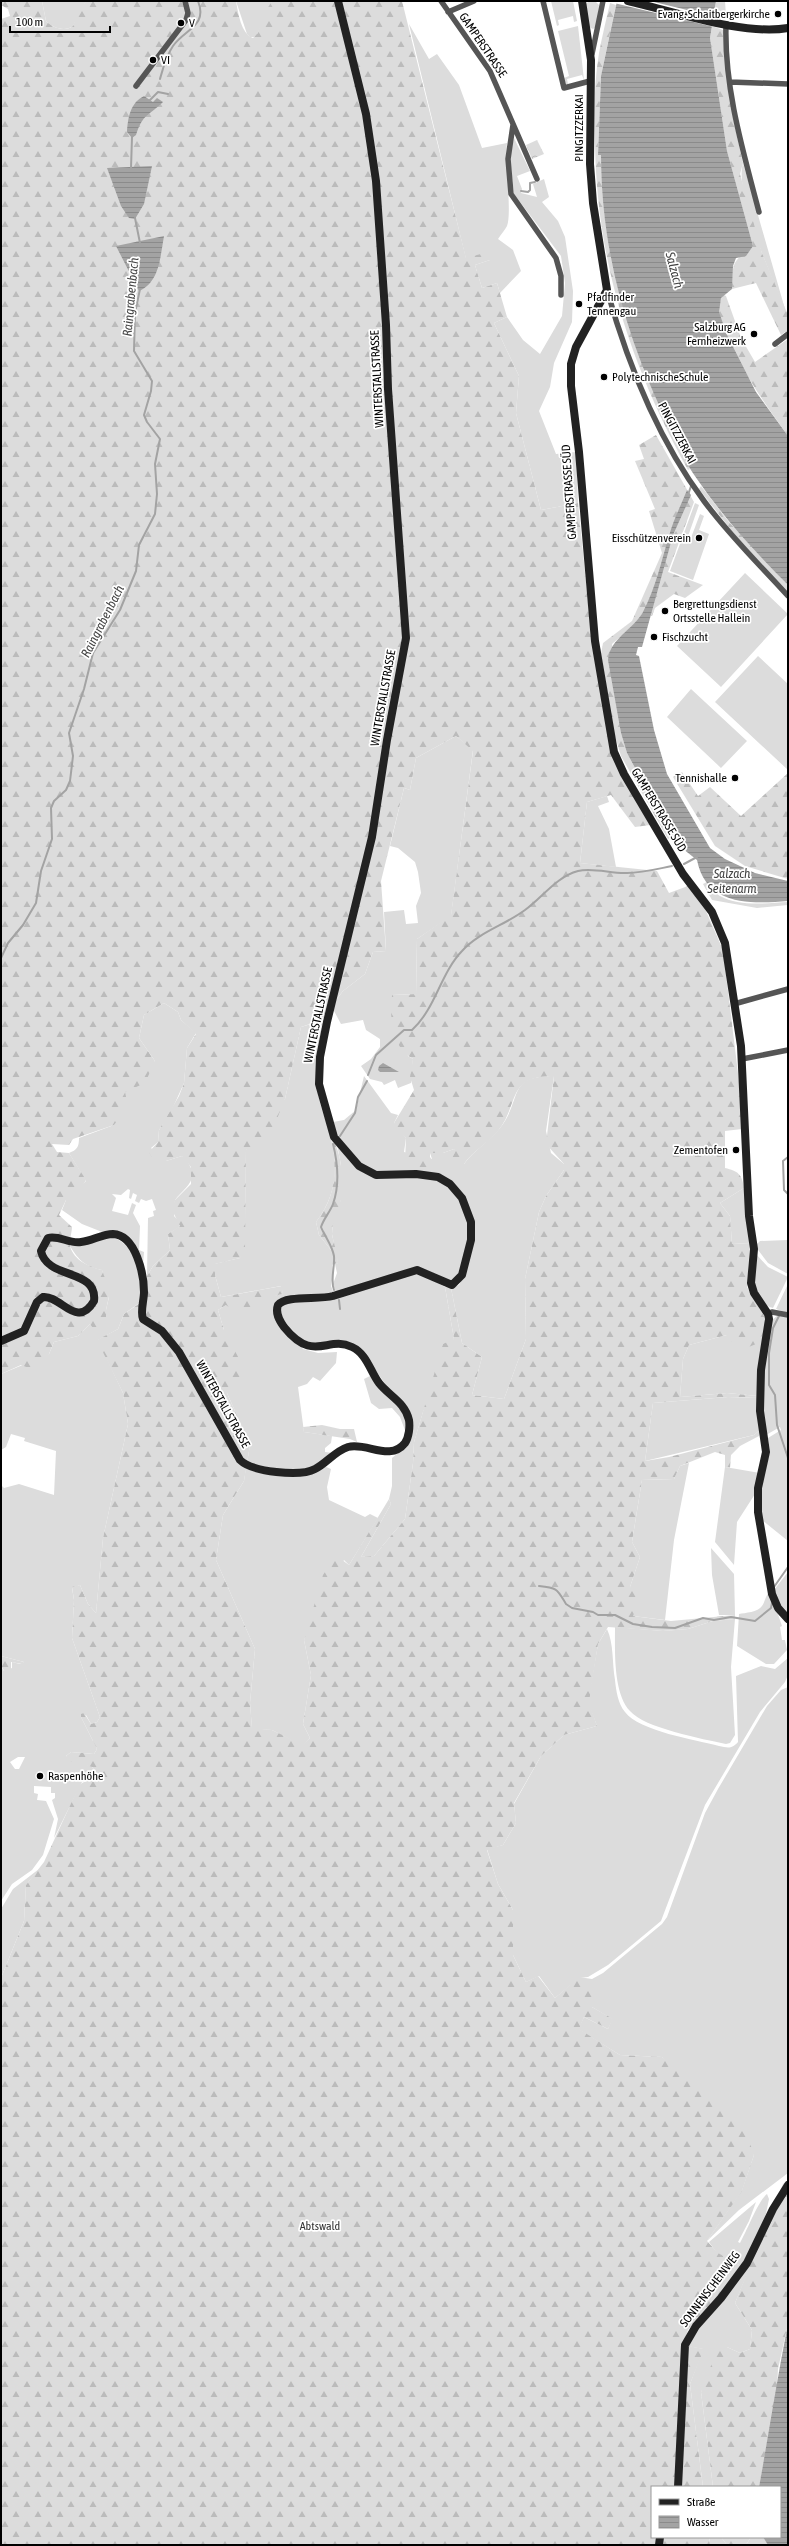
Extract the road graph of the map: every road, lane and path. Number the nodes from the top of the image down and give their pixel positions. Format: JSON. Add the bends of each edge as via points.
{"nodes":[{"id":1,"x":185,"y":1,"type":"edge"},
{"id":2,"x":338,"y":1,"type":"edge"},
{"id":3,"x":441,"y":1,"type":"edge"},
{"id":4,"x":474,"y":1,"type":"edge"},
{"id":5,"x":543,"y":1,"type":"edge"},
{"id":6,"x":582,"y":1,"type":"edge"},
{"id":7,"x":603,"y":1,"type":"edge"},
{"id":8,"x":628,"y":1,"type":"edge"},
{"id":9,"x":448,"y":12,"type":"junction"},
{"id":10,"x":723,"y":23,"type":"junction"},
{"id":11,"x":788,"y":28,"type":"edge"},
{"id":12,"x":591,"y":60,"type":"junction"},
{"id":13,"x":590,"y":81,"type":"junction"},
{"id":14,"x":730,"y":82,"type":"junction"},
{"id":15,"x":788,"y":84,"type":"edge"},
{"id":16,"x":136,"y":86,"type":"dead end"},
{"id":17,"x":513,"y":125,"type":"junction"},
{"id":18,"x":537,"y":179,"type":"dead end"},
{"id":19,"x":759,"y":212,"type":"dead end"},
{"id":20,"x":607,"y":290,"type":"junction"},
{"id":21,"x":561,"y":295,"type":"dead end"},
{"id":22,"x":788,"y":334,"type":"edge"},
{"id":23,"x":775,"y":344,"type":"dead end"},
{"id":24,"x":788,"y":596,"type":"edge"},
{"id":25,"x":788,"y":989,"type":"edge"},
{"id":26,"x":734,"y":1004,"type":"junction"},
{"id":27,"x":788,"y":1050,"type":"edge"},
{"id":28,"x":742,"y":1059,"type":"junction"},
{"id":29,"x":768,"y":1314,"type":"junction"},
{"id":30,"x":788,"y":1315,"type":"edge"},
{"id":31,"x":1,"y":1341,"type":"edge"},
{"id":32,"x":788,"y":1619,"type":"edge"},
{"id":33,"x":788,"y":2186,"type":"edge"},
{"id":34,"x":678,"y":2486,"type":"edge"}],
"edges":[{"from":1,"to":16,"type":"street","via":[[188,13],[186,20]]},
{"from":2,"to":31,"type":"street","name":"WINTERSTALLSTRASSE","via":[[366,114],[376,181],[406,638],[375,823],[327,1022],[320,1057],[319,1084],[334,1137],[359,1166],[376,1175],[432,1175],[456,1189],[466,1206],[471,1222],[468,1257],[459,1279],[452,1284],[444,1284],[428,1273],[417,1270],[328,1297],[289,1299],[278,1305],[280,1322],[303,1343],[319,1348],[344,1345],[358,1350],[381,1386],[401,1403],[409,1420],[406,1440],[396,1450],[390,1452],[358,1446],[346,1448],[318,1468],[306,1473],[258,1469],[240,1460],[179,1352],[162,1331],[143,1319],[144,1287],[137,1261],[131,1245],[119,1235],[78,1243],[52,1237],[44,1242],[41,1251],[46,1263],[59,1271],[85,1280],[93,1290],[94,1301],[87,1309],[77,1312],[42,1297],[24,1330]]},
{"from":3,"to":9,"type":"street","name":"GAMPERSTRASSE"},
{"from":4,"to":9,"type":"street"},
{"from":5,"to":13,"type":"street","via":[[564,88]]},
{"from":6,"to":12,"type":"street","name":"PINGITZZERKAI"},
{"from":7,"to":12,"type":"street"},
{"from":8,"to":10,"type":"street"},
{"from":9,"to":17,"type":"street","name":"GAMPERSTRASSE","via":[[490,71]]},
{"from":10,"to":11,"type":"street","via":[[756,28]]},
{"from":10,"to":14,"type":"street"},
{"from":12,"to":13,"type":"street","name":"PINGITZZERKAI"},
{"from":13,"to":20,"type":"street","name":"PINGITZZERKAI","via":[[590,164],[593,203]]},
{"from":14,"to":15,"type":"street"},
{"from":14,"to":19,"type":"street"},
{"from":17,"to":18,"type":"street","name":"GAMPERSTRASSE"},
{"from":17,"to":21,"type":"street","via":[[508,159],[511,194],[556,258],[561,276]]},
{"from":20,"to":24,"type":"street","name":"PINGITZZERKAI","via":[[630,363],[657,424],[679,464],[713,513]]},
{"from":20,"to":26,"type":"street","name":"GAMPERSTRASSE SÜD","via":[[576,347],[571,364],[570,386],[579,452],[595,641],[612,742],[629,785],[720,928],[729,962]]},
{"from":22,"to":23,"type":"street"},
{"from":25,"to":26,"type":"street"},
{"from":26,"to":28,"type":"street","name":"GAMPERSTRASSE SÜD"},
{"from":27,"to":28,"type":"street"},
{"from":28,"to":29,"type":"street","name":"GAMPERSTRASSE SÜD","via":[[748,1209],[754,1249],[751,1283],[754,1294]]},
{"from":29,"to":30,"type":"street","via":[[772,1312]]},
{"from":29,"to":32,"type":"street","via":[[760,1378],[761,1419],[766,1452],[758,1488],[758,1512],[772,1594],[778,1608]]},
{"from":33,"to":34,"type":"street","name":"SONNENSCHEINWEG","via":[[773,2208],[746,2263],[721,2298],[696,2326],[685,2345]]}]}
